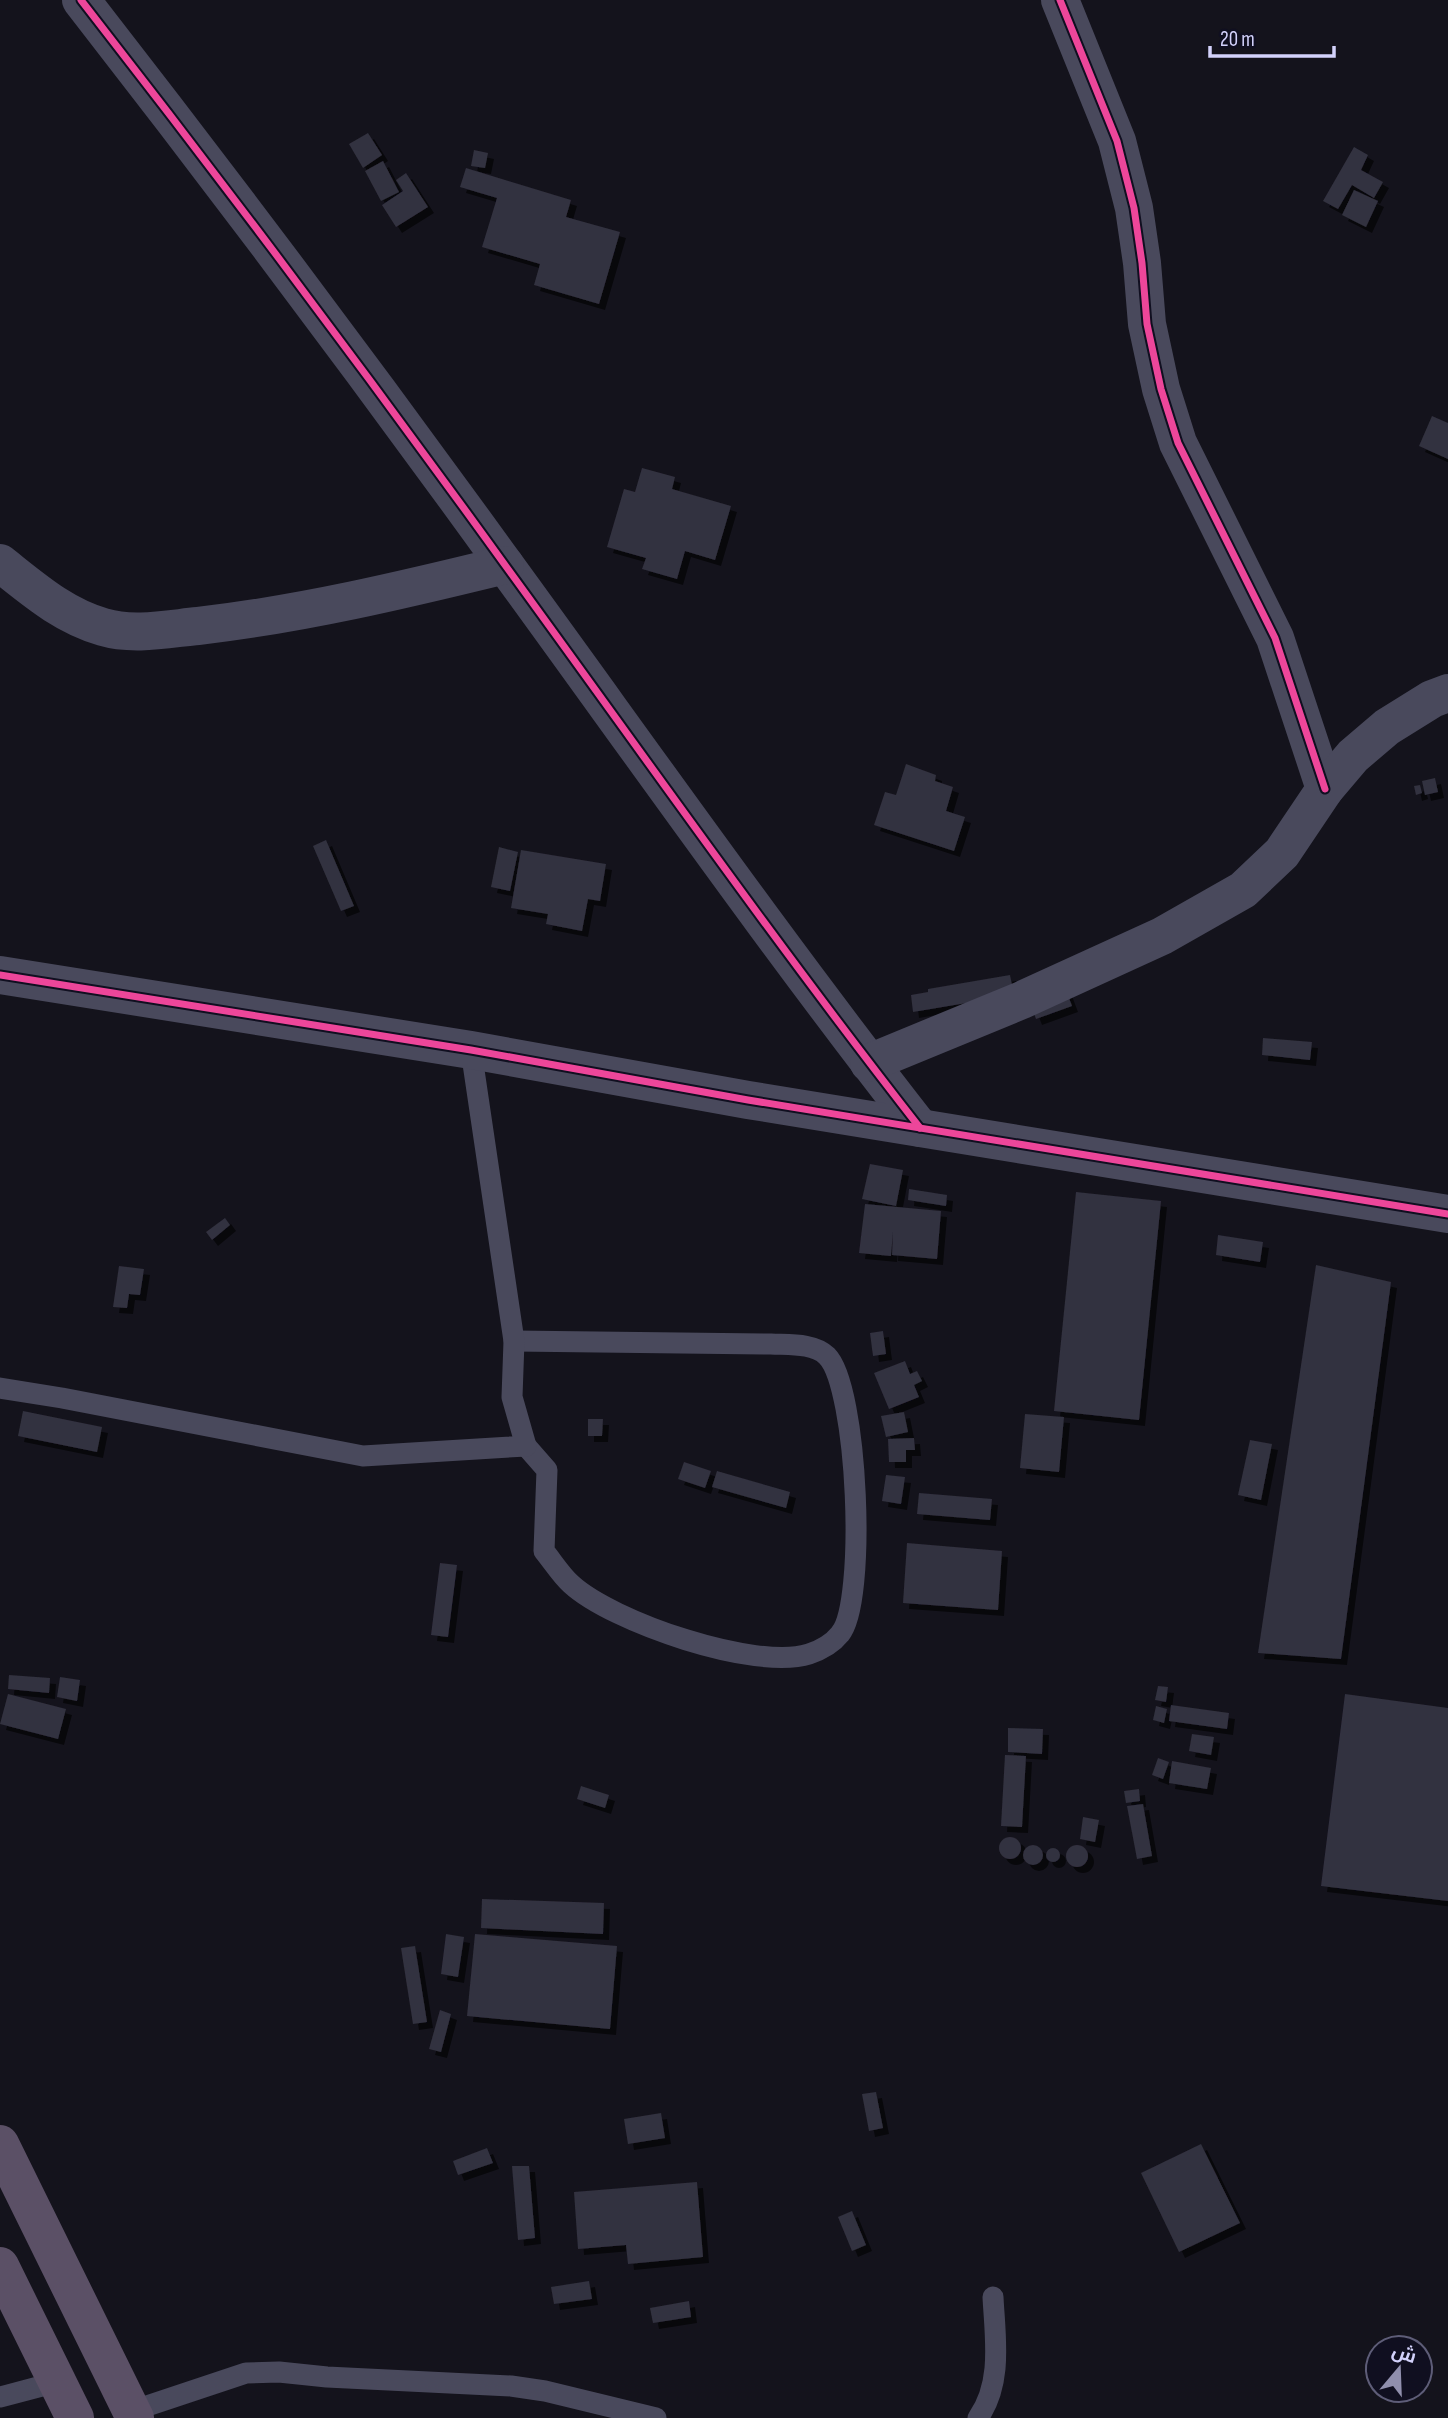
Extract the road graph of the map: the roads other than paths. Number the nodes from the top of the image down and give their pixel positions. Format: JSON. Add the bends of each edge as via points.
{"nodes":[{"id":1,"x":81,"y":0,"type":"edge"},
{"id":2,"x":1059,"y":0,"type":"edge"},
{"id":3,"x":0,"y":563,"type":"edge"},
{"id":4,"x":505,"y":565,"type":"junction"},
{"id":5,"x":1448,"y":693,"type":"edge"},
{"id":6,"x":1325,"y":789,"type":"junction"},
{"id":7,"x":0,"y":975,"type":"edge"},
{"id":8,"x":471,"y":1050,"type":"junction"},
{"id":9,"x":869,"y":1063,"type":"junction"},
{"id":10,"x":920,"y":1128,"type":"junction"},
{"id":11,"x":1448,"y":1214,"type":"edge"},
{"id":12,"x":514,"y":1341,"type":"junction"},
{"id":13,"x":0,"y":1388,"type":"edge"},
{"id":14,"x":526,"y":1446,"type":"junction"},
{"id":15,"x":0,"y":2144,"type":"edge"},
{"id":16,"x":0,"y":2266,"type":"edge"},
{"id":17,"x":993,"y":2297,"type":"dead end"},
{"id":18,"x":57,"y":2382,"type":"junction"},
{"id":19,"x":0,"y":2397,"type":"edge"},
{"id":20,"x":133,"y":2415,"type":"edge"},
{"id":21,"x":75,"y":2418,"type":"edge"},
{"id":22,"x":656,"y":2418,"type":"edge"},
{"id":23,"x":978,"y":2418,"type":"edge"}],
"edges":[{"from":1,"to":4,"type":"street","via":[[316,306]]},
{"from":2,"to":6,"type":"street","via":[[1117,141],[1134,208],[1147,324],[1178,443],[1275,638]]},
{"from":3,"to":4,"type":"street","via":[[62,611],[105,628],[145,632],[263,618]]},
{"from":4,"to":9,"type":"street"},
{"from":5,"to":6,"type":"street","via":[[1387,727],[1353,756]]},
{"from":6,"to":9,"type":"street","via":[[1282,853],[1243,890],[1162,936]]},
{"from":7,"to":8,"type":"street"},
{"from":8,"to":10,"type":"street"},
{"from":8,"to":12,"type":"lane"},
{"from":9,"to":10,"type":"street"},
{"from":10,"to":11,"type":"street"},
{"from":12,"to":14,"type":"lane","via":[[512,1397]]},
{"from":12,"to":14,"type":"lane","via":[[771,1344],[811,1347],[827,1355],[836,1370],[854,1456],[851,1610],[842,1633],[808,1655],[748,1655],[621,1616],[572,1584],[544,1551],[547,1470]]},
{"from":13,"to":14,"type":"lane","via":[[363,1456]]},
{"from":15,"to":20,"type":"highway"},
{"from":16,"to":18,"type":"highway"},
{"from":17,"to":23,"type":"lane","via":[[996,2369],[986,2407]]},
{"from":18,"to":19,"type":"lane"},
{"from":18,"to":21,"type":"highway"},
{"from":20,"to":22,"type":"lane","via":[[246,2373],[279,2372],[511,2386]]}]}
